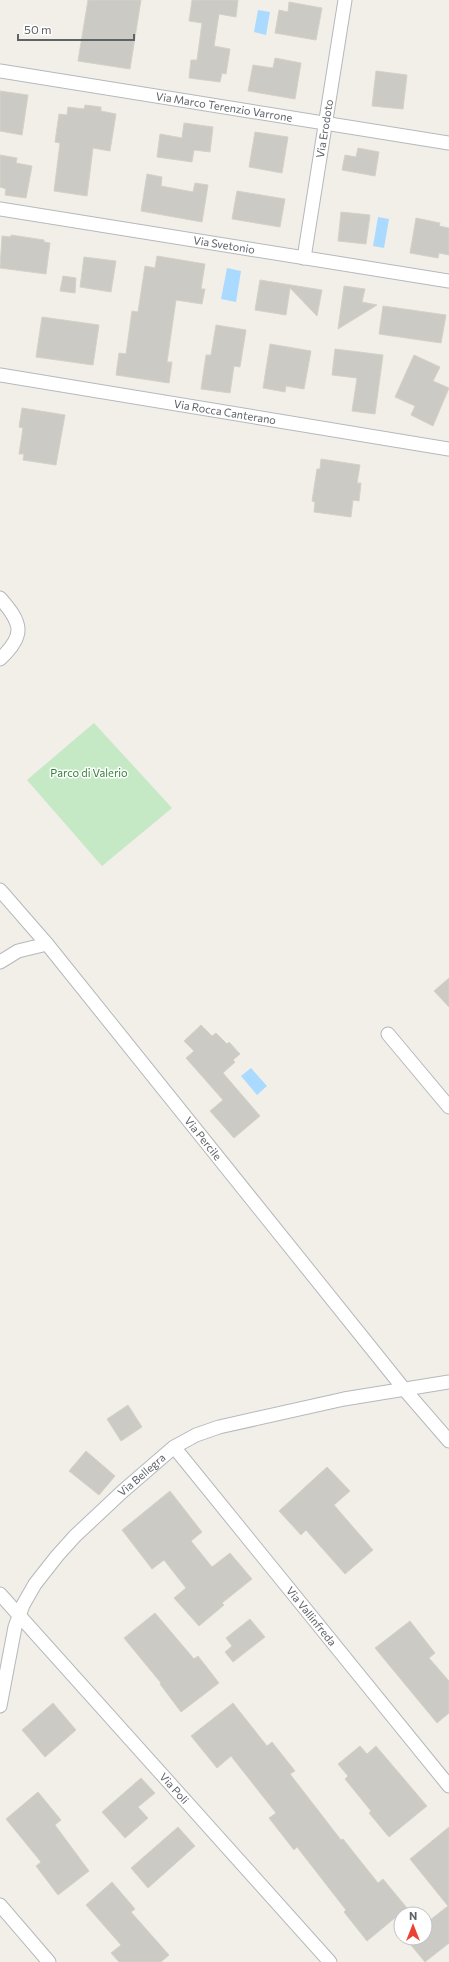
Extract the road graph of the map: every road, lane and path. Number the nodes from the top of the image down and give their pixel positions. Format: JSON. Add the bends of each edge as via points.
{"nodes":[{"id":1,"x":345,"y":0,"type":"edge"},
{"id":2,"x":0,"y":71,"type":"edge"},
{"id":3,"x":326,"y":123,"type":"junction"},
{"id":4,"x":449,"y":143,"type":"edge"},
{"id":5,"x":0,"y":209,"type":"edge"},
{"id":6,"x":304,"y":258,"type":"junction"},
{"id":7,"x":449,"y":281,"type":"edge"},
{"id":8,"x":0,"y":375,"type":"edge"},
{"id":9,"x":449,"y":449,"type":"edge"},
{"id":10,"x":0,"y":598,"type":"edge"},
{"id":11,"x":0,"y":659,"type":"edge"},
{"id":12,"x":0,"y":890,"type":"edge"},
{"id":13,"x":47,"y":944,"type":"junction"},
{"id":14,"x":0,"y":962,"type":"edge"},
{"id":15,"x":388,"y":1034,"type":"dead end"},
{"id":16,"x":449,"y":1107,"type":"edge"},
{"id":17,"x":449,"y":1382,"type":"edge"},
{"id":18,"x":404,"y":1389,"type":"junction"},
{"id":19,"x":449,"y":1441,"type":"edge"},
{"id":20,"x":174,"y":1447,"type":"junction"},
{"id":21,"x":0,"y":1594,"type":"edge"},
{"id":22,"x":19,"y":1615,"type":"junction"},
{"id":23,"x":0,"y":1706,"type":"edge"},
{"id":24,"x":449,"y":1786,"type":"edge"},
{"id":25,"x":0,"y":1905,"type":"edge"},
{"id":26,"x":49,"y":1962,"type":"edge"},
{"id":27,"x":330,"y":1962,"type":"edge"}],
"edges":[{"from":1,"to":3,"type":"street","name":"Via Erodoto"},
{"from":2,"to":3,"type":"street","name":"Via Marco Terenzio Varrone"},
{"from":3,"to":4,"type":"street","name":"Via Marco Terenzio Varrone"},
{"from":3,"to":6,"type":"street","name":"Via Erodoto"},
{"from":5,"to":6,"type":"street","name":"Via Svetonio"},
{"from":6,"to":7,"type":"street","name":"Via Svetonio"},
{"from":8,"to":9,"type":"street","name":"Via Rocca Canterano"},
{"from":10,"to":11,"type":"street","via":[[19,626],[17,640]]},
{"from":12,"to":13,"type":"street","name":"Via Percile"},
{"from":13,"to":14,"type":"street","via":[[18,951]]},
{"from":13,"to":18,"type":"street","name":"Via Percile"},
{"from":15,"to":16,"type":"street"},
{"from":17,"to":18,"type":"street","name":"Via Bellegra"},
{"from":18,"to":19,"type":"street","name":"Via Percile"},
{"from":18,"to":20,"type":"street","name":"Via Bellegra","via":[[344,1399],[212,1429]]},
{"from":20,"to":22,"type":"street","name":"Via Bellegra","via":[[112,1501],[57,1556],[35,1584]]},
{"from":20,"to":24,"type":"street","name":"Via Vallinfreda"},
{"from":21,"to":22,"type":"street","name":"Via Poli"},
{"from":22,"to":23,"type":"street","name":"Via Bellegra"},
{"from":22,"to":27,"type":"street","name":"Via Poli"},
{"from":25,"to":26,"type":"street"}]}
